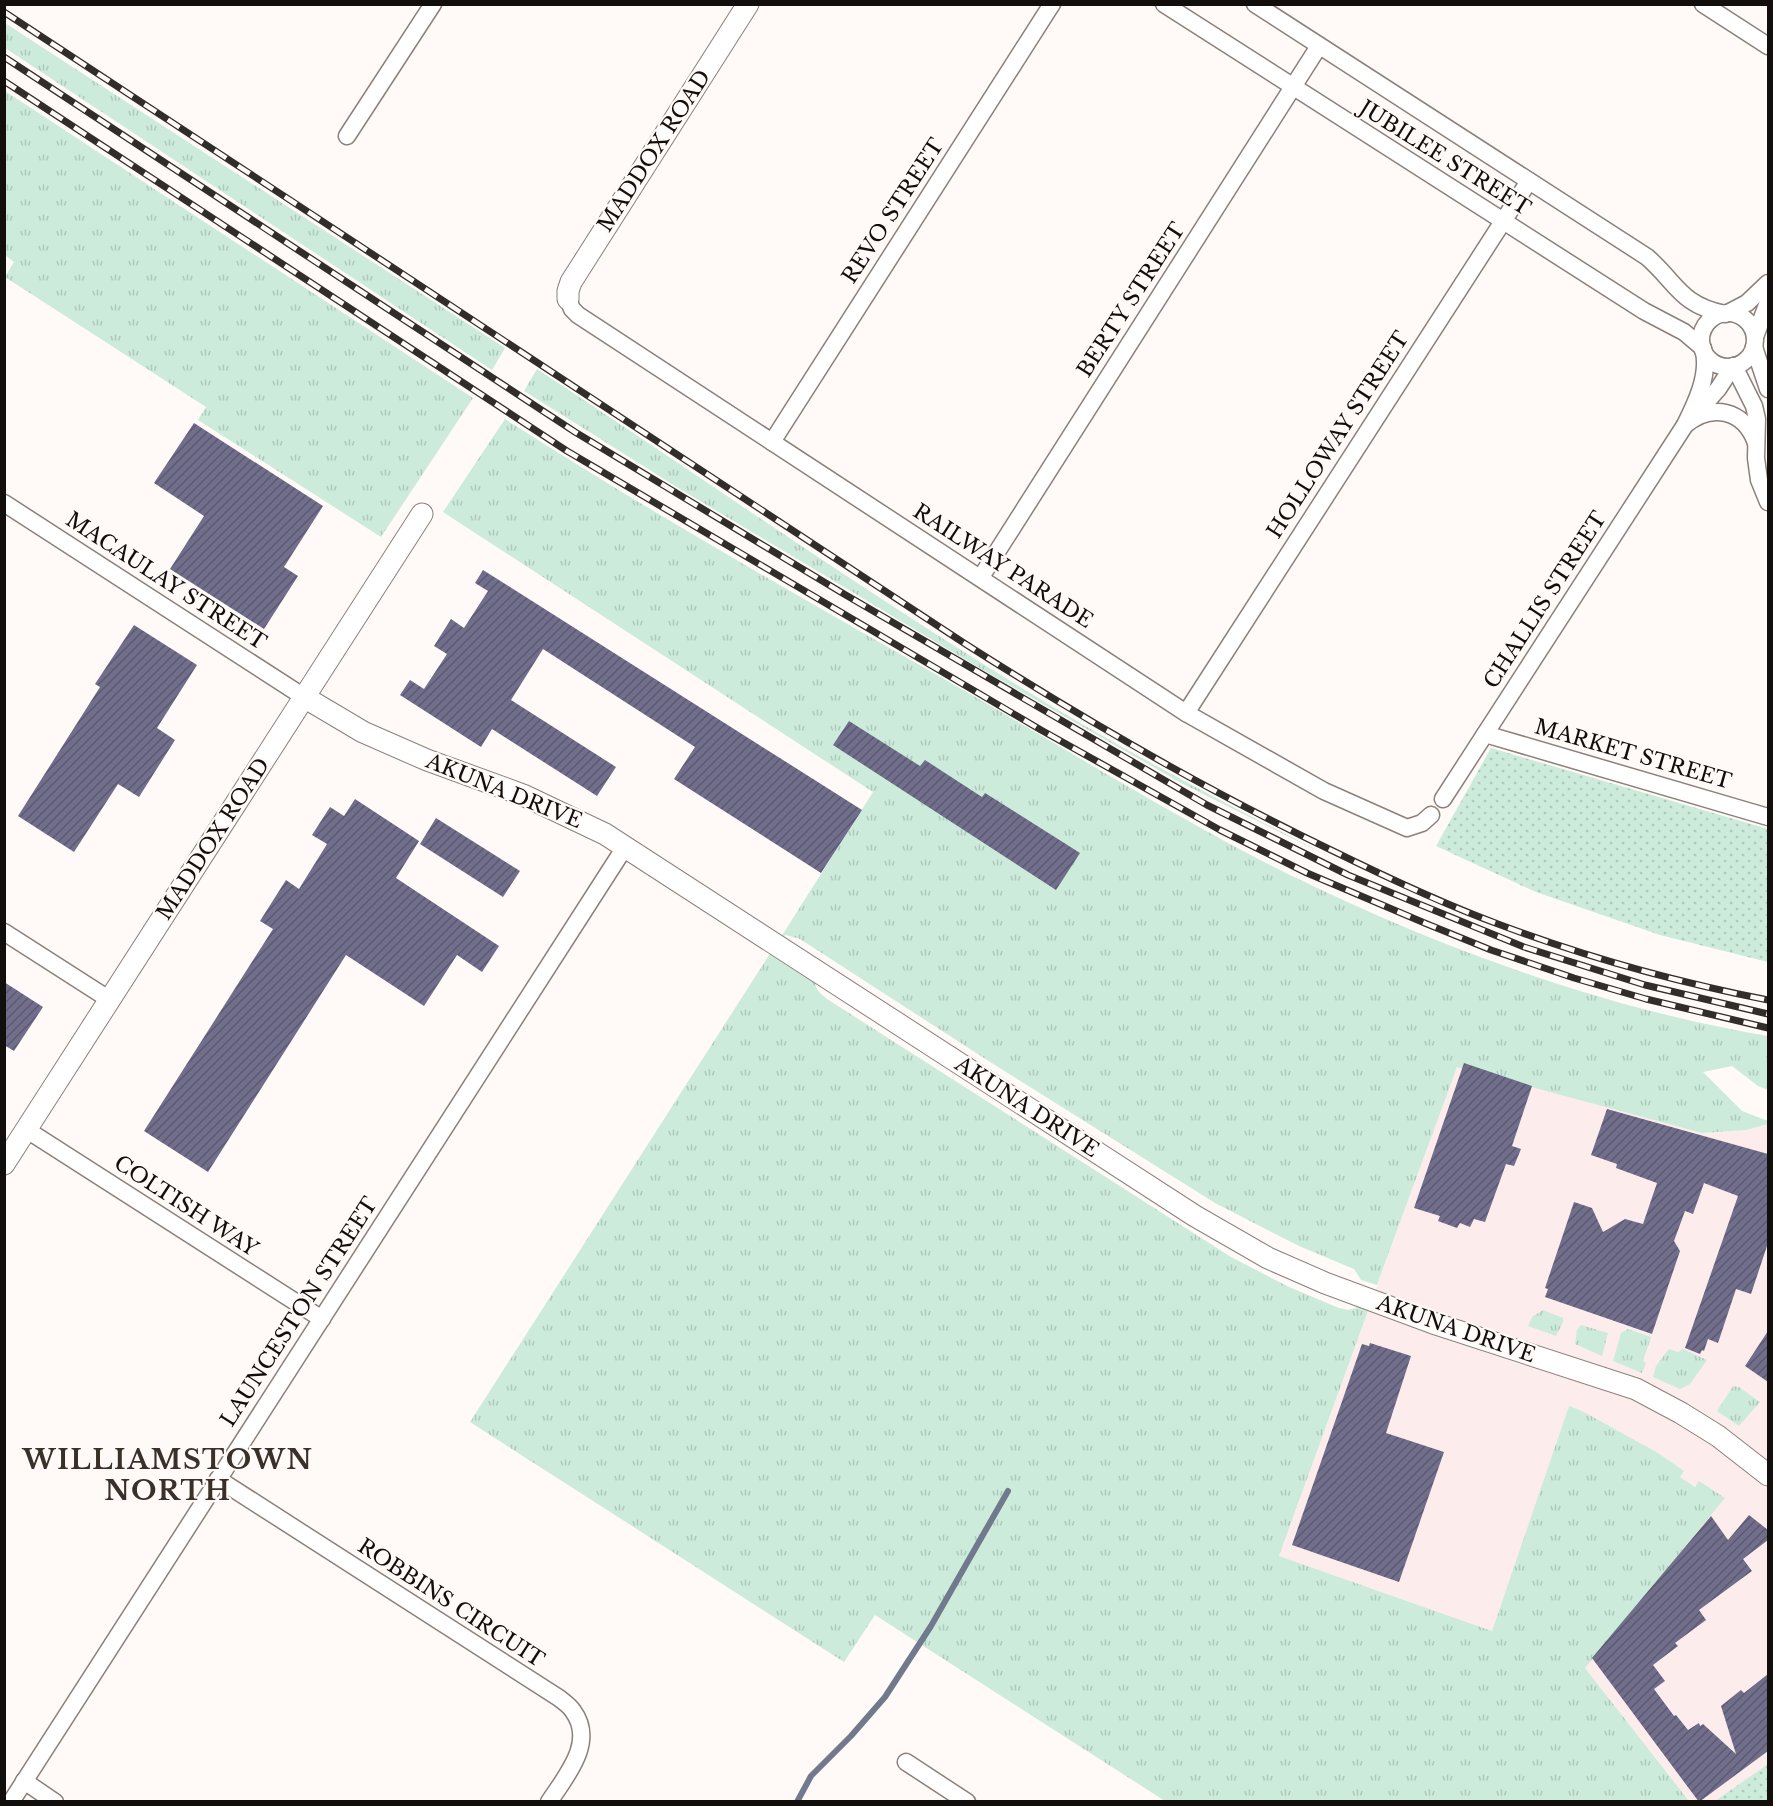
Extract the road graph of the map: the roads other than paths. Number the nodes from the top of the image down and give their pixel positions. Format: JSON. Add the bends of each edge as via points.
{"nodes":[{"id":1,"x":433,"y":4,"type":"edge"},
{"id":2,"x":748,"y":4,"type":"edge"},
{"id":3,"x":1052,"y":4,"type":"edge"},
{"id":4,"x":1164,"y":4,"type":"edge"},
{"id":5,"x":1255,"y":4,"type":"edge"},
{"id":6,"x":1703,"y":4,"type":"edge"},
{"id":7,"x":1319,"y":46,"type":"junction"},
{"id":8,"x":1768,"y":46,"type":"edge"},
{"id":9,"x":1293,"y":88,"type":"junction"},
{"id":10,"x":347,"y":136,"type":"dead end"},
{"id":11,"x":1529,"y":181,"type":"junction"},
{"id":12,"x":1503,"y":220,"type":"junction"},
{"id":13,"x":1768,"y":283,"type":"edge"},
{"id":14,"x":568,"y":299,"type":"joint"},
{"id":15,"x":1768,"y":302,"type":"edge"},
{"id":16,"x":1726,"y":313,"type":"junction"},
{"id":17,"x":1754,"y":342,"type":"junction"},
{"id":18,"x":1704,"y":350,"type":"junction"},
{"id":19,"x":1734,"y":366,"type":"junction"},
{"id":20,"x":1768,"y":389,"type":"edge"},
{"id":21,"x":1685,"y":425,"type":"junction"},
{"id":22,"x":772,"y":442,"type":"junction"},
{"id":23,"x":1756,"y":444,"type":"junction"},
{"id":24,"x":1768,"y":502,"type":"edge"},
{"id":25,"x":4,"y":503,"type":"edge"},
{"id":26,"x":422,"y":514,"type":"dead end"},
{"id":27,"x":981,"y":578,"type":"junction"},
{"id":28,"x":304,"y":697,"type":"junction"},
{"id":29,"x":1186,"y":713,"type":"junction"},
{"id":30,"x":1485,"y":734,"type":"junction"},
{"id":31,"x":1443,"y":799,"type":"dead end"},
{"id":32,"x":1431,"y":815,"type":"dead end"},
{"id":33,"x":1768,"y":817,"type":"edge"},
{"id":34,"x":625,"y":847,"type":"junction"},
{"id":35,"x":4,"y":932,"type":"edge"},
{"id":36,"x":110,"y":1000,"type":"junction"},
{"id":37,"x":27,"y":1130,"type":"junction"},
{"id":38,"x":4,"y":1164,"type":"edge"},
{"id":39,"x":322,"y":1319,"type":"junction"},
{"id":40,"x":1768,"y":1475,"type":"edge"},
{"id":41,"x":218,"y":1479,"type":"junction"},
{"id":42,"x":906,"y":1762,"type":"dead end"},
{"id":43,"x":24,"y":1781,"type":"junction"},
{"id":44,"x":958,"y":1799,"type":"edge"},
{"id":45,"x":11,"y":1802,"type":"edge"},
{"id":46,"x":56,"y":1802,"type":"edge"},
{"id":47,"x":549,"y":1802,"type":"edge"}],
"edges":[{"from":1,"to":10,"type":"street"},
{"from":2,"to":14,"type":"street","name":"MADDOX ROAD","via":[[571,282]]},
{"from":3,"to":22,"type":"street","name":"REVO STREET"},
{"from":4,"to":9,"type":"street","name":"JUBILEE STREET"},
{"from":5,"to":7,"type":"street","name":"JUBILEE STREET"},
{"from":6,"to":8,"type":"street"},
{"from":7,"to":9,"type":"street","name":"BERTY STREET"},
{"from":7,"to":11,"type":"street","name":"JUBILEE STREET"},
{"from":9,"to":12,"type":"street","name":"JUBILEE STREET"},
{"from":9,"to":27,"type":"street","name":"BERTY STREET"},
{"from":11,"to":12,"type":"street","name":"HOLLOWAY STREET"},
{"from":11,"to":16,"type":"street","name":"JUBILEE STREET","via":[[1647,257],[1690,301]]},
{"from":12,"to":18,"type":"street","name":"JUBILEE STREET","via":[[1644,311],[1684,332]]},
{"from":12,"to":29,"type":"street","name":"HOLLOWAY STREET"},
{"from":13,"to":16,"type":"street","via":[[1747,303]]},
{"from":14,"to":22,"type":"street","name":"RAILWAY PARADE","via":[[578,315]]},
{"from":15,"to":17,"type":"street"},
{"from":16,"to":17,"type":"street","via":[[1746,320],[1752,327]]},
{"from":16,"to":18,"type":"street","via":[[1707,324],[1702,336]]},
{"from":17,"to":19,"type":"street","via":[[1747,359]]},
{"from":17,"to":20,"type":"street"},
{"from":18,"to":19,"type":"street","via":[[1716,364]]},
{"from":18,"to":21,"type":"street","name":"CHALLIS STREET","via":[[1704,376]]},
{"from":19,"to":21,"type":"street","name":"CHALLIS STREET"},
{"from":19,"to":23,"type":"street","via":[[1754,406]]},
{"from":21,"to":23,"type":"street","via":[[1707,413],[1734,415],[1747,425]]},
{"from":21,"to":30,"type":"street","name":"CHALLIS STREET"},
{"from":22,"to":27,"type":"street","name":"RAILWAY PARADE"},
{"from":23,"to":24,"type":"street","via":[[1759,480]]},
{"from":25,"to":28,"type":"street","name":"MACAULAY STREET"},
{"from":26,"to":28,"type":"street","name":"MADDOX ROAD"},
{"from":27,"to":29,"type":"street","name":"RAILWAY PARADE"},
{"from":28,"to":34,"type":"street","name":"AKUNA DRIVE","via":[[363,732],[543,803]]},
{"from":28,"to":36,"type":"street","name":"MADDOX ROAD"},
{"from":29,"to":32,"type":"street","name":"RAILWAY PARADE","via":[[1324,791],[1407,828]]},
{"from":30,"to":31,"type":"street","name":"CHALLIS STREET"},
{"from":30,"to":33,"type":"street","name":"MARKET STREET"},
{"from":34,"to":39,"type":"street","name":"LAUNCESTON STREET"},
{"from":34,"to":40,"type":"street","name":"AKUNA DRIVE","via":[[1195,1216],[1268,1258],[1433,1323],[1637,1390],[1718,1436]]},
{"from":35,"to":36,"type":"street"},
{"from":36,"to":37,"type":"street","name":"MADDOX ROAD"},
{"from":37,"to":38,"type":"street","name":"MADDOX ROAD"},
{"from":37,"to":39,"type":"street","name":"COLTISH WAY"},
{"from":39,"to":41,"type":"street","name":"LAUNCESTON STREET"},
{"from":41,"to":43,"type":"street","name":"LAUNCESTON STREET"},
{"from":41,"to":47,"type":"street","name":"ROBBINS CIRCUIT","via":[[573,1710],[582,1727],[581,1746]]},
{"from":42,"to":44,"type":"street"},
{"from":43,"to":45,"type":"street","name":"LAUNCESTON STREET"},
{"from":43,"to":46,"type":"street"}]}
